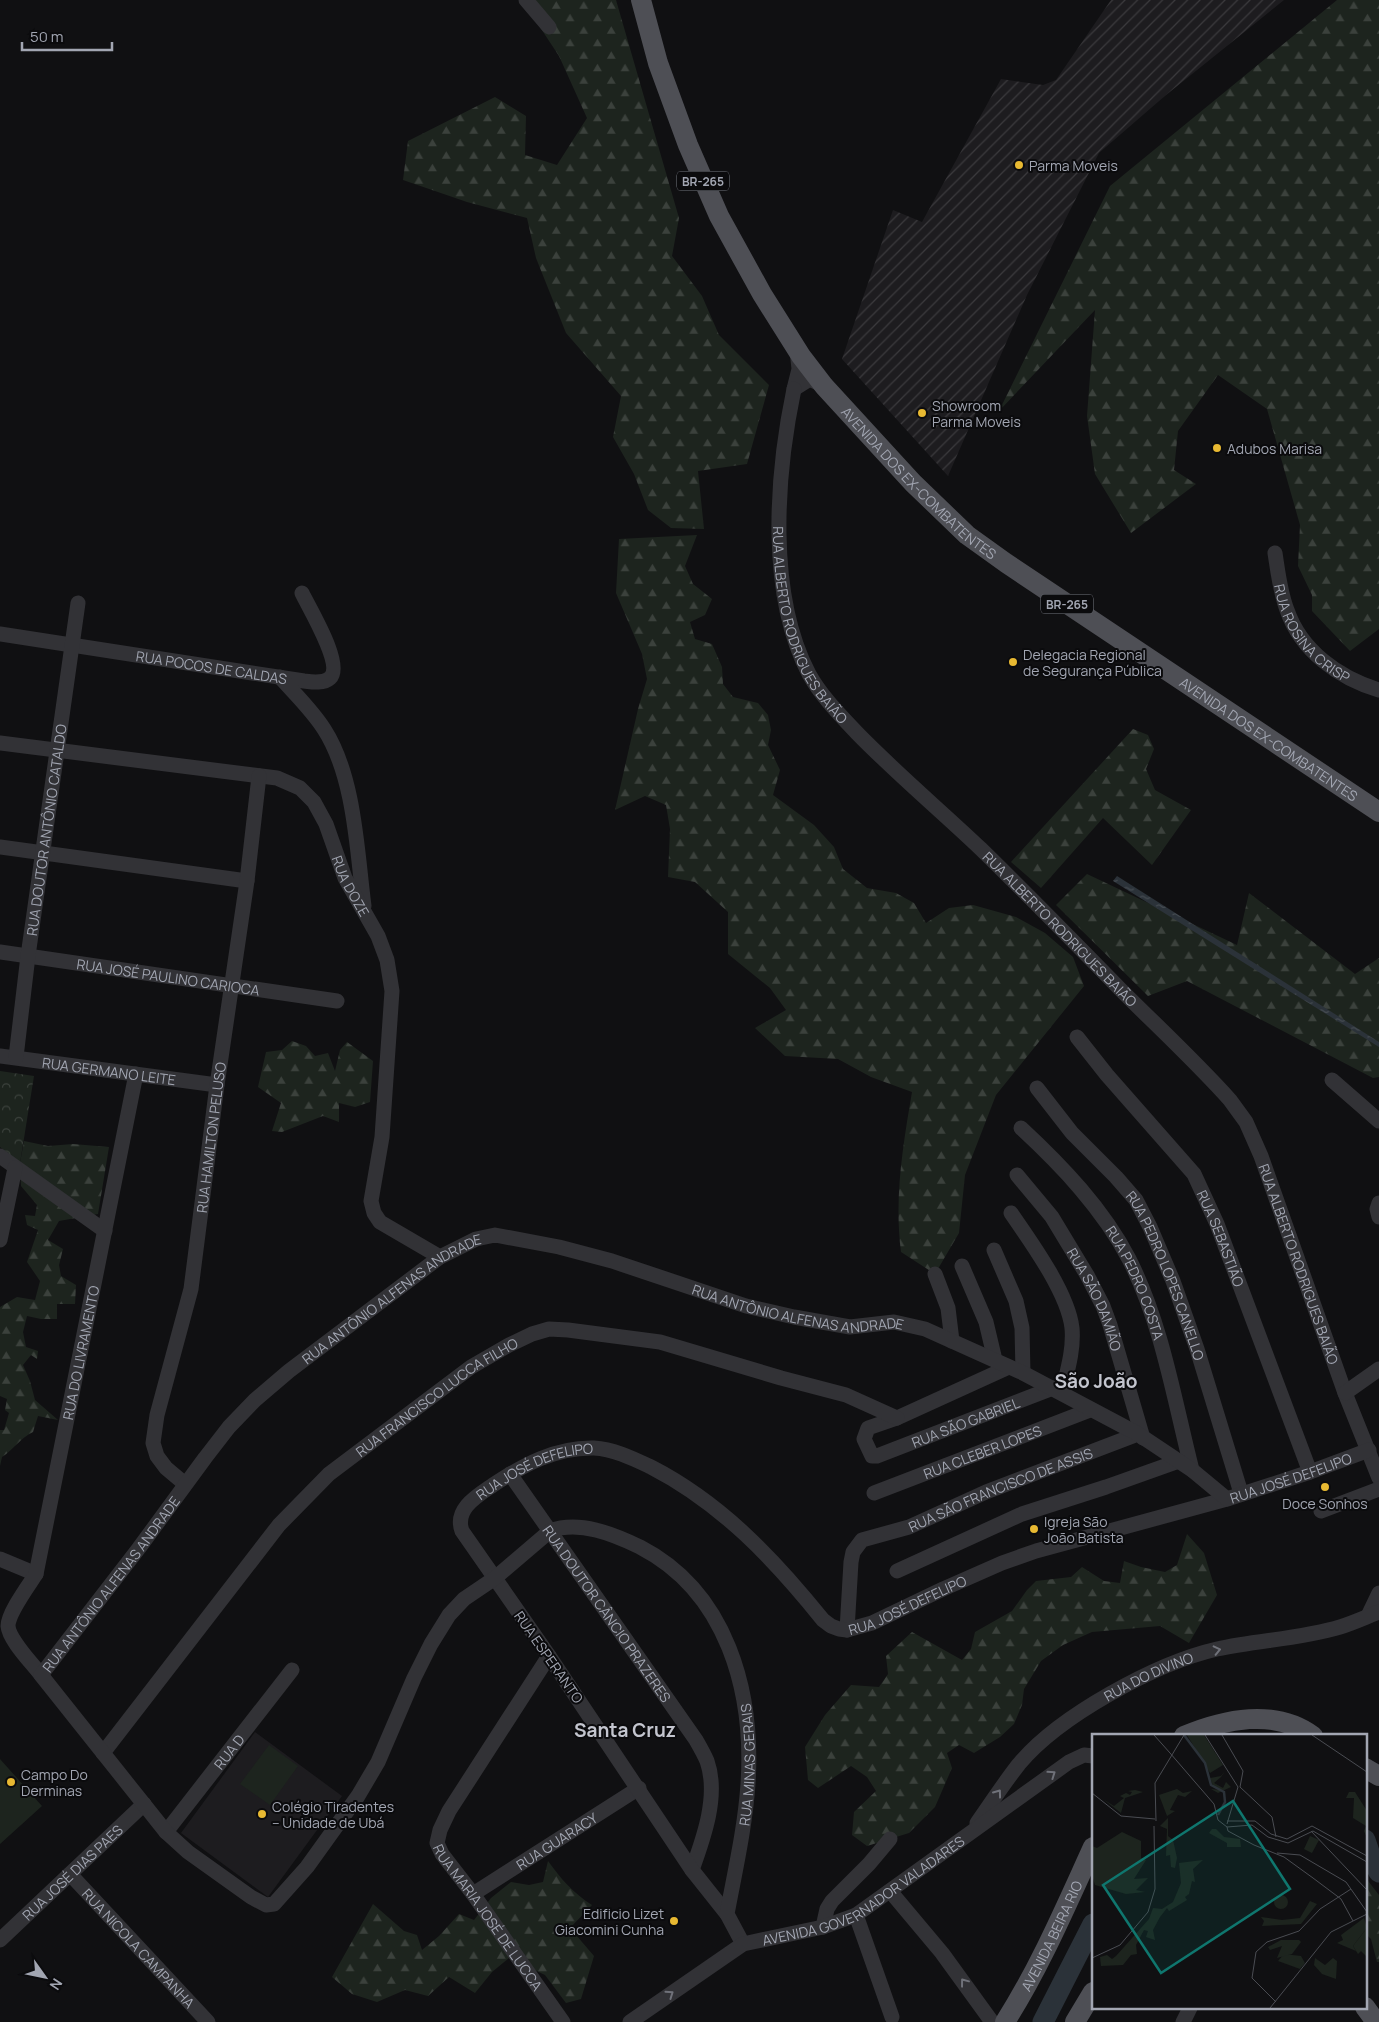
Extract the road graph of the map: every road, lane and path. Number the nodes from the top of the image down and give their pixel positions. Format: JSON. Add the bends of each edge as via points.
{"nodes":[{"id":1,"x":526,"y":0,"type":"edge"},
{"id":2,"x":641,"y":0,"type":"edge"},
{"id":3,"x":549,"y":27,"type":"dead end"},
{"id":4,"x":797,"y":348,"type":"junction"},
{"id":5,"x":824,"y":386,"type":"junction"},
{"id":6,"x":794,"y":389,"type":"junction"},
{"id":7,"x":1275,"y":553,"type":"dead end"},
{"id":8,"x":302,"y":593,"type":"dead end"},
{"id":9,"x":78,"y":603,"type":"dead end"},
{"id":10,"x":0,"y":634,"type":"edge"},
{"id":11,"x":72,"y":645,"type":"junction"},
{"id":12,"x":280,"y":677,"type":"junction"},
{"id":13,"x":1379,"y":690,"type":"edge"},
{"id":14,"x":0,"y":743,"type":"edge"},
{"id":15,"x":57,"y":751,"type":"junction"},
{"id":16,"x":258,"y":776,"type":"junction"},
{"id":17,"x":1379,"y":812,"type":"edge"},
{"id":18,"x":0,"y":847,"type":"edge"},
{"id":19,"x":43,"y":852,"type":"junction"},
{"id":20,"x":247,"y":881,"type":"junction"},
{"id":21,"x":365,"y":913,"type":"junction"},
{"id":22,"x":0,"y":952,"type":"edge"},
{"id":23,"x":28,"y":956,"type":"junction"},
{"id":24,"x":231,"y":985,"type":"junction"},
{"id":25,"x":337,"y":1001,"type":"dead end"},
{"id":26,"x":1077,"y":1038,"type":"dead end"},
{"id":27,"x":0,"y":1056,"type":"edge"},
{"id":28,"x":16,"y":1057,"type":"junction"},
{"id":29,"x":136,"y":1074,"type":"junction"},
{"id":30,"x":1332,"y":1080,"type":"dead end"},
{"id":31,"x":217,"y":1086,"type":"junction"},
{"id":32,"x":1037,"y":1088,"type":"dead end"},
{"id":33,"x":1379,"y":1121,"type":"edge"},
{"id":34,"x":1021,"y":1128,"type":"dead end"},
{"id":35,"x":0,"y":1156,"type":"edge"},
{"id":36,"x":15,"y":1168,"type":"junction"},
{"id":37,"x":1017,"y":1175,"type":"dead end"},
{"id":38,"x":1379,"y":1203,"type":"edge"},
{"id":39,"x":1011,"y":1213,"type":"dead end"},
{"id":40,"x":1379,"y":1217,"type":"edge"},
{"id":41,"x":105,"y":1231,"type":"junction"},
{"id":42,"x":0,"y":1240,"type":"edge"},
{"id":43,"x":994,"y":1250,"type":"dead end"},
{"id":44,"x":440,"y":1257,"type":"junction"},
{"id":45,"x":962,"y":1266,"type":"dead end"},
{"id":46,"x":935,"y":1274,"type":"dead end"},
{"id":47,"x":952,"y":1341,"type":"junction"},
{"id":48,"x":995,"y":1360,"type":"junction"},
{"id":49,"x":1379,"y":1369,"type":"edge"},
{"id":50,"x":1016,"y":1370,"type":"junction"},
{"id":51,"x":1057,"y":1391,"type":"junction"},
{"id":52,"x":1345,"y":1393,"type":"junction"},
{"id":53,"x":1090,"y":1410,"type":"junction"},
{"id":54,"x":897,"y":1418,"type":"junction"},
{"id":55,"x":1140,"y":1436,"type":"junction"},
{"id":56,"x":1369,"y":1450,"type":"junction"},
{"id":57,"x":1185,"y":1466,"type":"junction"},
{"id":58,"x":1310,"y":1472,"type":"junction"},
{"id":59,"x":510,"y":1474,"type":"junction"},
{"id":60,"x":1379,"y":1478,"type":"edge"},
{"id":61,"x":185,"y":1484,"type":"junction"},
{"id":62,"x":1379,"y":1489,"type":"edge"},
{"id":63,"x":874,"y":1493,"type":"dead end"},
{"id":64,"x":1234,"y":1496,"type":"junction"},
{"id":65,"x":1321,"y":1511,"type":"dead end"},
{"id":66,"x":459,"y":1523,"type":"joint"},
{"id":67,"x":550,"y":1531,"type":"junction"},
{"id":68,"x":0,"y":1559,"type":"edge"},
{"id":69,"x":897,"y":1571,"type":"dead end"},
{"id":70,"x":36,"y":1574,"type":"junction"},
{"id":71,"x":495,"y":1578,"type":"junction"},
{"id":72,"x":1379,"y":1593,"type":"edge"},
{"id":73,"x":1374,"y":1614,"type":"edge"},
{"id":74,"x":847,"y":1630,"type":"junction"},
{"id":75,"x":549,"y":1656,"type":"junction"},
{"id":76,"x":292,"y":1670,"type":"dead end"},
{"id":77,"x":41,"y":1675,"type":"junction"},
{"id":78,"x":1189,"y":1734,"type":"edge"},
{"id":79,"x":1310,"y":1734,"type":"edge"},
{"id":80,"x":103,"y":1753,"type":"junction"},
{"id":81,"x":1092,"y":1756,"type":"edge"},
{"id":82,"x":1366,"y":1769,"type":"edge"},
{"id":83,"x":1379,"y":1776,"type":"edge"},
{"id":84,"x":639,"y":1788,"type":"junction"},
{"id":85,"x":144,"y":1804,"type":"junction"},
{"id":86,"x":166,"y":1832,"type":"junction"},
{"id":87,"x":970,"y":1833,"type":"junction"},
{"id":88,"x":890,"y":1839,"type":"dead end"},
{"id":89,"x":1092,"y":1849,"type":"edge"},
{"id":90,"x":692,"y":1870,"type":"junction"},
{"id":91,"x":70,"y":1874,"type":"junction"},
{"id":92,"x":890,"y":1891,"type":"junction"},
{"id":93,"x":473,"y":1894,"type":"junction"},
{"id":94,"x":274,"y":1904,"type":"joint"},
{"id":95,"x":726,"y":1914,"type":"junction"},
{"id":96,"x":856,"y":1915,"type":"junction"},
{"id":97,"x":823,"y":1927,"type":"junction"},
{"id":98,"x":0,"y":1940,"type":"edge"},
{"id":99,"x":743,"y":1944,"type":"junction"},
{"id":100,"x":1092,"y":1994,"type":"edge"},
{"id":101,"x":1366,"y":2008,"type":"edge"},
{"id":102,"x":1189,"y":2010,"type":"edge"},
{"id":103,"x":892,"y":2017,"type":"dead end"},
{"id":104,"x":208,"y":2022,"type":"edge"},
{"id":105,"x":563,"y":2022,"type":"edge"},
{"id":106,"x":630,"y":2022,"type":"edge"},
{"id":107,"x":992,"y":2022,"type":"edge"},
{"id":108,"x":1005,"y":2022,"type":"edge"},
{"id":109,"x":1075,"y":2022,"type":"edge"},
{"id":110,"x":1183,"y":2022,"type":"edge"},
{"id":111,"x":1376,"y":2022,"type":"edge"}],
"edges":[{"from":1,"to":3,"type":"street"},
{"from":2,"to":4,"type":"main road","name":"AVENIDA DOS EX-COMBATENTES","number":"BR-265","via":[[661,72],[719,216],[762,294]]},
{"from":4,"to":5,"type":"main road","name":"AVENIDA DOS EX-COMBATENTES","number":"BR-265"},
{"from":4,"to":6,"type":"street","name":"RUA ALBERTO RODRIGUES BAIÃO","via":[[799,369]]},
{"from":5,"to":6,"type":"street","via":[[810,379]]},
{"from":5,"to":17,"type":"main road","name":"AVENIDA DOS EX-COMBATENTES","number":"BR-265","via":[[913,483],[967,534]]},
{"from":6,"to":52,"type":"street","name":"RUA ALBERTO RODRIGUES BAIÃO","via":[[785,439],[779,556],[783,592],[794,637],[810,675],[836,710],[875,751],[982,850],[1230,1100],[1246,1122],[1261,1156]]},
{"from":7,"to":13,"type":"street","name":"RUA ROSINA CRISP","via":[[1286,608],[1298,633],[1329,666],[1347,679]]},
{"from":8,"to":12,"type":"street","name":"RUA POCOS DE CALDAS","via":[[332,656],[334,672],[329,678],[316,682]]},
{"from":9,"to":11,"type":"street","name":"RUA DOUTOR ANTÔNIO CATALDO"},
{"from":10,"to":11,"type":"street","name":"RUA POCOS DE CALDAS"},
{"from":11,"to":12,"type":"street","name":"RUA POCOS DE CALDAS"},
{"from":11,"to":15,"type":"street","name":"RUA DOUTOR ANTÔNIO CATALDO"},
{"from":12,"to":21,"type":"street","via":[[325,730],[340,763],[352,810]]},
{"from":14,"to":15,"type":"street","name":"RUA DOZE"},
{"from":15,"to":16,"type":"street","name":"RUA DOZE"},
{"from":15,"to":19,"type":"street","name":"RUA DOUTOR ANTÔNIO CATALDO"},
{"from":16,"to":20,"type":"street","name":"RUA HAMILTON PELUSO"},
{"from":16,"to":21,"type":"street","name":"RUA DOZE","via":[[277,778],[300,788],[314,802],[326,824],[345,878]]},
{"from":18,"to":19,"type":"street"},
{"from":19,"to":20,"type":"street"},
{"from":19,"to":23,"type":"street","name":"RUA DOUTOR ANTÔNIO CATALDO"},
{"from":20,"to":24,"type":"street","name":"RUA HAMILTON PELUSO"},
{"from":21,"to":44,"type":"street","name":"RUA DOZE","via":[[387,960],[392,991],[382,1137],[371,1201],[380,1222]]},
{"from":22,"to":23,"type":"street","name":"RUA JOSÉ PAULINO CARIOCA"},
{"from":23,"to":24,"type":"street","name":"RUA JOSÉ PAULINO CARIOCA"},
{"from":23,"to":28,"type":"street","name":"RUA DOUTOR ANTÔNIO CATALDO"},
{"from":24,"to":25,"type":"street","name":"RUA JOSÉ PAULINO CARIOCA"},
{"from":24,"to":31,"type":"street","name":"RUA HAMILTON PELUSO"},
{"from":26,"to":58,"type":"street","name":"RUA SEBASTIÃO","via":[[1194,1174],[1217,1224]]},
{"from":27,"to":28,"type":"street","name":"RUA GERMANO LEITE"},
{"from":28,"to":29,"type":"street","name":"RUA GERMANO LEITE"},
{"from":29,"to":31,"type":"street","name":"RUA GERMANO LEITE"},
{"from":29,"to":41,"type":"street","name":"RUA DO LIVRAMENTO"},
{"from":30,"to":33,"type":"street"},
{"from":31,"to":61,"type":"street","name":"RUA HAMILTON PELUSO","via":[[191,1289],[157,1415],[153,1443],[166,1468]]},
{"from":32,"to":64,"type":"street","name":"RUA PEDRO LOPES CANELLO","via":[[1072,1133],[1136,1200],[1150,1227],[1197,1348]]},
{"from":34,"to":57,"type":"street","name":"RUA PEDRO COSTA","via":[[1080,1190],[1128,1259],[1148,1301],[1161,1346]]},
{"from":35,"to":36,"type":"street"},
{"from":36,"to":41,"type":"street"},
{"from":36,"to":42,"type":"street"},
{"from":37,"to":55,"type":"street","name":"RUA SÃO DAMIÃO","via":[[1052,1217],[1103,1306]]},
{"from":38,"to":40,"type":"street","via":[[1376,1209]]},
{"from":39,"to":51,"type":"street","via":[[1046,1267],[1065,1304],[1072,1328],[1071,1351]]},
{"from":41,"to":70,"type":"street","name":"RUA DO LIVRAMENTO"},
{"from":43,"to":50,"type":"street","via":[[1016,1301],[1022,1328]]},
{"from":44,"to":47,"type":"street","name":"RUA ANTÔNIO ALFENAS ANDRADE","via":[[476,1239],[495,1235],[559,1247],[746,1306],[850,1327],[894,1322],[908,1324]]},
{"from":44,"to":61,"type":"street","name":"RUA ANTÔNIO ALFENAS ANDRADE","via":[[255,1400],[229,1427]]},
{"from":45,"to":48,"type":"street","via":[[986,1322]]},
{"from":46,"to":47,"type":"street","via":[[948,1308]]},
{"from":47,"to":48,"type":"street","name":"RUA ANTÔNIO ALFENAS ANDRADE"},
{"from":48,"to":50,"type":"street","name":"RUA ANTÔNIO ALFENAS ANDRADE"},
{"from":49,"to":52,"type":"street"},
{"from":50,"to":51,"type":"street","name":"RUA ANTÔNIO ALFENAS ANDRADE"},
{"from":50,"to":54,"type":"street"},
{"from":51,"to":53,"type":"street","name":"RUA ANTÔNIO ALFENAS ANDRADE"},
{"from":51,"to":54,"type":"street","name":"RUA SÃO GABRIEL","via":[[872,1456],[864,1439],[865,1432]]},
{"from":52,"to":56,"type":"street","name":"RUA ALBERTO RODRIGUES BAIÃO"},
{"from":53,"to":55,"type":"street","name":"RUA ANTÔNIO ALFENAS ANDRADE"},
{"from":53,"to":63,"type":"street","name":"RUA CLEBER LOPES"},
{"from":54,"to":80,"type":"street","name":"RUA FRANCISCO LUCCA FILHO","via":[[846,1395],[660,1342],[568,1330],[549,1329],[532,1334],[471,1367],[329,1474],[300,1502]]},
{"from":55,"to":57,"type":"street","name":"RUA ANTÔNIO ALFENAS ANDRADE"},
{"from":55,"to":74,"type":"street","name":"RUA SÃO FRANCISCO DE ASSIS","via":[[986,1492],[908,1527],[862,1540],[853,1552],[851,1562]]},
{"from":56,"to":58,"type":"street","name":"RUA JOSÉ DEFELIPO"},
{"from":56,"to":60,"type":"street","name":"RUA ALBERTO RODRIGUES BAIÃO"},
{"from":57,"to":64,"type":"street","name":"RUA ANTÔNIO ALFENAS ANDRADE"},
{"from":57,"to":69,"type":"street","via":[[1022,1514]]},
{"from":58,"to":64,"type":"street","name":"RUA JOSÉ DEFELIPO"},
{"from":59,"to":66,"type":"street","name":"RUA JOSÉ DEFELIPO","via":[[464,1509]]},
{"from":59,"to":67,"type":"street","name":"RUA DOUTOR CÂNCIO PRAZERES"},
{"from":59,"to":74,"type":"street","name":"RUA JOSÉ DEFELIPO","via":[[547,1455],[595,1448],[642,1462],[723,1513],[754,1542],[823,1620]]},
{"from":61,"to":77,"type":"street","name":"RUA ANTÔNIO ALFENAS ANDRADE"},
{"from":62,"to":65,"type":"street"},
{"from":64,"to":74,"type":"street","name":"RUA JOSÉ DEFELIPO","via":[[1036,1551],[977,1574],[872,1623]]},
{"from":66,"to":71,"type":"street","name":"RUA ESPERANTO","via":[[466,1539]]},
{"from":67,"to":71,"type":"street","name":"RUA MINAS GERAIS"},
{"from":67,"to":90,"type":"street","name":"RUA DOUTOR CÂNCIO PRAZERES","via":[[691,1733],[707,1761],[711,1781],[710,1804]]},
{"from":67,"to":95,"type":"street","name":"RUA MINAS GERAIS","via":[[578,1526],[625,1540],[651,1553],[673,1567],[697,1591],[719,1625],[735,1663],[748,1737],[748,1783],[743,1828]]},
{"from":68,"to":70,"type":"street"},
{"from":70,"to":77,"type":"street","name":"RUA DO LIVRAMENTO","via":[[10,1616],[8,1625],[12,1637]]},
{"from":71,"to":75,"type":"street","name":"RUA ESPERANTO"},
{"from":71,"to":94,"type":"street","name":"RUA MINAS GERAIS","via":[[464,1599],[449,1615],[431,1644],[378,1762],[358,1796],[307,1867]]},
{"from":72,"to":73,"type":"street"},
{"from":87,"to":73,"type":"street","name":"RUA DO DIVINO","one_way":true,"via":[[1020,1763],[1052,1733],[1134,1681],[1169,1664],[1216,1649],[1323,1631]]},
{"from":75,"to":84,"type":"street","name":"RUA ESPERANTO"},
{"from":75,"to":93,"type":"street","name":"RUA MARIA JOSÉ DE LUCCA","via":[[461,1790],[440,1830],[438,1843],[442,1854]]},
{"from":76,"to":86,"type":"street","name":"RUA D"},
{"from":77,"to":80,"type":"street","name":"RUA ANTÔNIO ALFENAS ANDRADE"},
{"from":78,"to":79,"type":"main road","via":[[1240,1719],[1273,1720],[1301,1727]]},
{"from":80,"to":85,"type":"street","name":"RUA ANTÔNIO ALFENAS ANDRADE"},
{"from":87,"to":81,"type":"street","name":"AVENIDA GOVERNADOR VALADARES","one_way":true,"via":[[1069,1762],[1084,1754]]},
{"from":82,"to":83,"type":"main road"},
{"from":84,"to":90,"type":"street","name":"RUA ESPERANTO"},
{"from":84,"to":93,"type":"street","name":"RUA GUARACY"},
{"from":85,"to":86,"type":"street","name":"RUA ANTÔNIO ALFENAS ANDRADE"},
{"from":85,"to":91,"type":"street","name":"RUA JOSÉ DIAS PAES"},
{"from":86,"to":94,"type":"street","name":"RUA ANTÔNIO ALFENAS ANDRADE","via":[[188,1852],[251,1897],[266,1905]]},
{"from":87,"to":92,"type":"street","name":"AVENIDA GOVERNADOR VALADARES"},
{"from":88,"to":97,"type":"street","via":[[832,1901]]},
{"from":89,"to":108,"type":"main road","name":"AVENIDA BEIRA RIO","via":[[1018,2002]]},
{"from":90,"to":95,"type":"street","name":"RUA ESPERANTO"},
{"from":91,"to":98,"type":"street","name":"RUA JOSÉ DIAS PAES"},
{"from":91,"to":104,"type":"street","name":"RUA NICOLA CAMPANHA"},
{"from":92,"to":96,"type":"street","name":"AVENIDA GOVERNADOR VALADARES"},
{"from":107,"to":92,"type":"street","one_way":true,"via":[[942,1953]]},
{"from":93,"to":105,"type":"street","name":"RUA MARIA JOSÉ DE LUCCA"},
{"from":95,"to":99,"type":"street"},
{"from":96,"to":97,"type":"street","name":"AVENIDA GOVERNADOR VALADARES"},
{"from":96,"to":103,"type":"street"},
{"from":97,"to":99,"type":"street","name":"AVENIDA GOVERNADOR VALADARES"},
{"from":106,"to":99,"type":"street","name":"AVENIDA GOVERNADOR VALADARES","one_way":true},
{"from":100,"to":109,"type":"main road"},
{"from":101,"to":111,"type":"main road"},
{"from":102,"to":110,"type":"street"}]}
